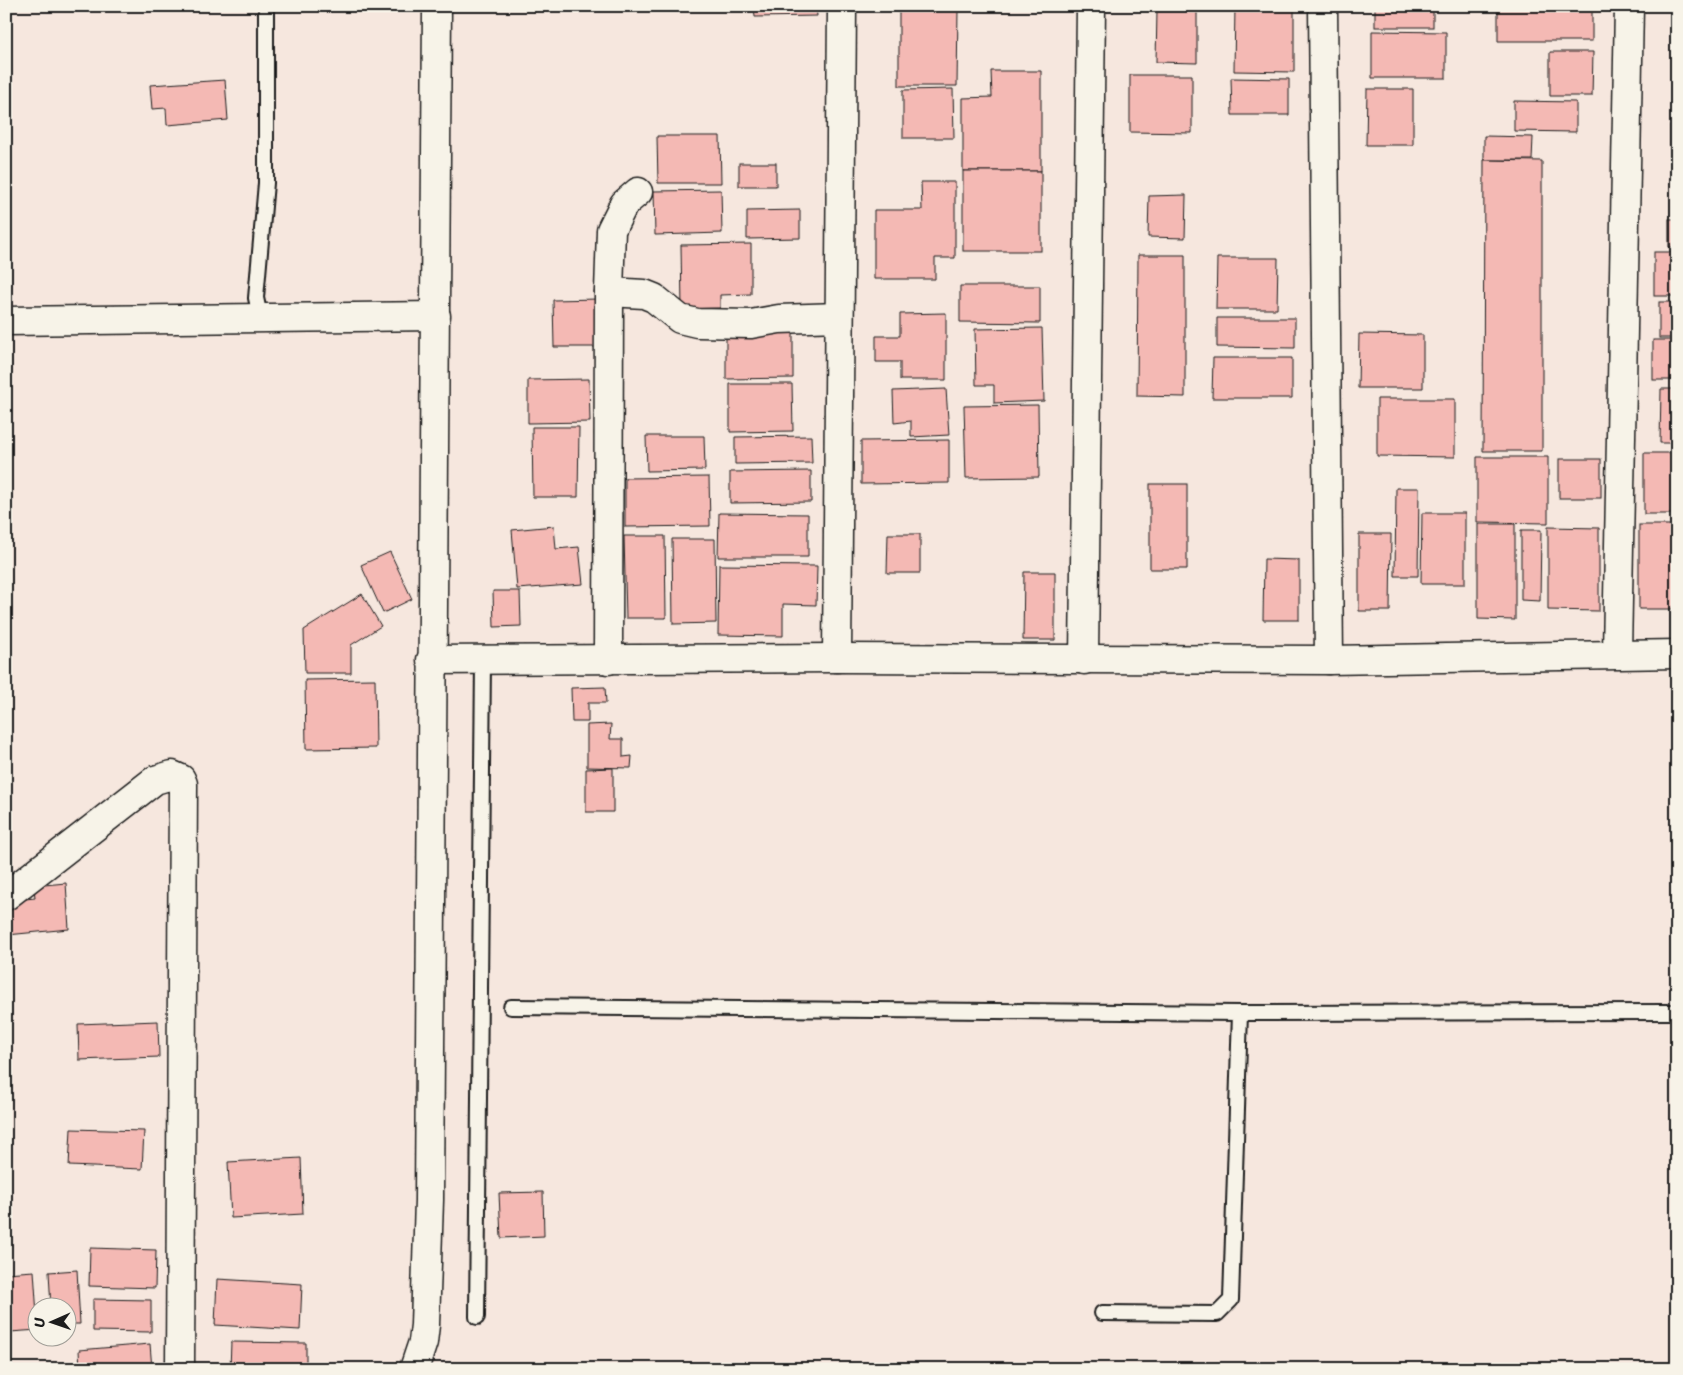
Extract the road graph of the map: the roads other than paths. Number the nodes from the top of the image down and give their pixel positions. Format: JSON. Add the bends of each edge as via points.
{"nodes":[{"id":1,"x":266,"y":6,"type":"edge"},
{"id":2,"x":437,"y":6,"type":"edge"},
{"id":3,"x":842,"y":6,"type":"edge"},
{"id":4,"x":1091,"y":6,"type":"edge"},
{"id":5,"x":1323,"y":6,"type":"edge"},
{"id":6,"x":1628,"y":6,"type":"edge"},
{"id":7,"x":638,"y":192,"type":"dead end"},
{"id":8,"x":609,"y":292,"type":"junction"},
{"id":9,"x":436,"y":316,"type":"junction"},
{"id":10,"x":839,"y":317,"type":"junction"},
{"id":11,"x":265,"y":318,"type":"junction"},
{"id":12,"x":6,"y":321,"type":"edge"},
{"id":13,"x":1617,"y":653,"type":"junction"},
{"id":14,"x":1677,"y":654,"type":"edge"},
{"id":15,"x":837,"y":658,"type":"junction"},
{"id":16,"x":432,"y":660,"type":"junction"},
{"id":17,"x":483,"y":660,"type":"junction"},
{"id":18,"x":608,"y":660,"type":"junction"},
{"id":19,"x":1084,"y":660,"type":"junction"},
{"id":20,"x":1328,"y":660,"type":"junction"},
{"id":21,"x":6,"y":896,"type":"edge"},
{"id":22,"x":511,"y":1007,"type":"dead end"},
{"id":23,"x":1677,"y":1012,"type":"edge"},
{"id":24,"x":1240,"y":1013,"type":"junction"},
{"id":25,"x":1102,"y":1313,"type":"dead end"},
{"id":26,"x":477,"y":1317,"type":"dead end"},
{"id":27,"x":180,"y":1369,"type":"edge"},
{"id":28,"x":414,"y":1369,"type":"edge"}],
"edges":[{"from":1,"to":11,"type":"lane","via":[[266,183],[256,298]]},
{"from":2,"to":9,"type":"street"},
{"from":3,"to":10,"type":"street"},
{"from":4,"to":19,"type":"street"},
{"from":5,"to":20,"type":"street"},
{"from":6,"to":13,"type":"street"},
{"from":7,"to":8,"type":"street","via":[[624,204],[611,230]]},
{"from":8,"to":10,"type":"street","via":[[644,294],[680,319],[696,323],[751,324],[779,319]]},
{"from":8,"to":18,"type":"street"},
{"from":9,"to":11,"type":"street"},
{"from":9,"to":16,"type":"street"},
{"from":10,"to":15,"type":"street"},
{"from":11,"to":12,"type":"street"},
{"from":13,"to":14,"type":"street"},
{"from":13,"to":20,"type":"street"},
{"from":15,"to":18,"type":"street"},
{"from":15,"to":19,"type":"street"},
{"from":16,"to":17,"type":"street"},
{"from":16,"to":28,"type":"street","via":[[429,1200],[425,1325]]},
{"from":17,"to":18,"type":"street"},
{"from":17,"to":26,"type":"lane"},
{"from":19,"to":20,"type":"street"},
{"from":21,"to":27,"type":"street","via":[[155,780],[172,774],[181,779]]},
{"from":22,"to":24,"type":"lane"},
{"from":23,"to":24,"type":"lane"},
{"from":24,"to":25,"type":"lane","via":[[1232,1300],[1217,1314]]}]}
